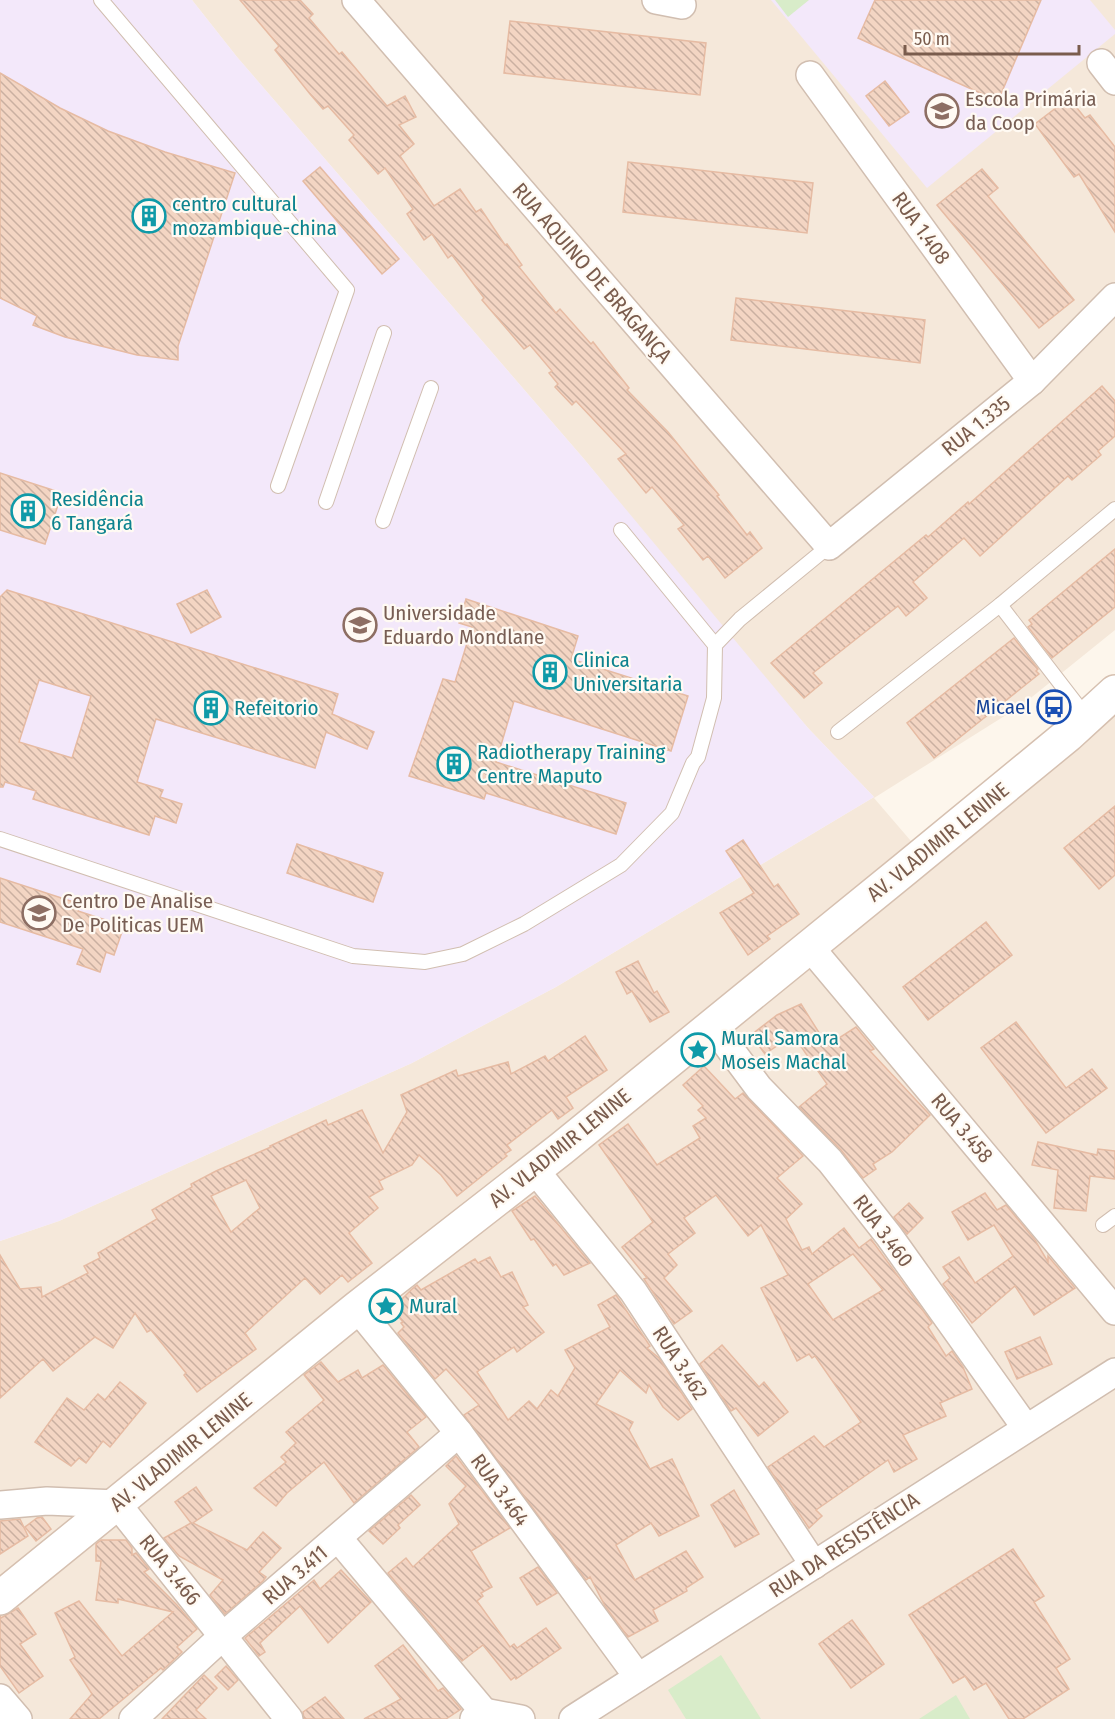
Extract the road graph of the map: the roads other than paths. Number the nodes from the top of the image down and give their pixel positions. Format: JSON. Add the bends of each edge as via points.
{"nodes":[{"id":1,"x":100,"y":0,"type":"edge"},
{"id":2,"x":356,"y":0,"type":"edge"},
{"id":3,"x":810,"y":75,"type":"dead end"},
{"id":4,"x":1115,"y":297,"type":"edge"},
{"id":5,"x":384,"y":333,"type":"dead end"},
{"id":6,"x":1032,"y":381,"type":"junction"},
{"id":7,"x":431,"y":388,"type":"dead end"},
{"id":8,"x":278,"y":486,"type":"dead end"},
{"id":9,"x":326,"y":502,"type":"dead end"},
{"id":10,"x":1115,"y":509,"type":"edge"},
{"id":11,"x":383,"y":521,"type":"dead end"},
{"id":12,"x":621,"y":530,"type":"dead end"},
{"id":13,"x":829,"y":546,"type":"junction"},
{"id":14,"x":1000,"y":605,"type":"junction"},
{"id":15,"x":715,"y":645,"type":"junction"},
{"id":16,"x":1115,"y":692,"type":"edge"},
{"id":17,"x":1087,"y":718,"type":"junction"},
{"id":18,"x":838,"y":732,"type":"dead end"},
{"id":19,"x":0,"y":839,"type":"edge"},
{"id":20,"x":809,"y":946,"type":"junction"},
{"id":21,"x":727,"y":1045,"type":"dead end"},
{"id":22,"x":534,"y":1169,"type":"junction"},
{"id":23,"x":1115,"y":1216,"type":"edge"},
{"id":24,"x":1103,"y":1225,"type":"dead end"},
{"id":25,"x":357,"y":1308,"type":"junction"},
{"id":26,"x":1115,"y":1311,"type":"edge"},
{"id":27,"x":1115,"y":1372,"type":"edge"},
{"id":28,"x":1026,"y":1428,"type":"junction"},
{"id":29,"x":459,"y":1433,"type":"junction"},
{"id":30,"x":117,"y":1504,"type":"junction"},
{"id":31,"x":0,"y":1505,"type":"edge"},
{"id":32,"x":338,"y":1538,"type":"junction"},
{"id":33,"x":814,"y":1565,"type":"junction"},
{"id":34,"x":0,"y":1598,"type":"edge"},
{"id":35,"x":223,"y":1636,"type":"junction"},
{"id":36,"x":638,"y":1677,"type":"junction"},
{"id":37,"x":0,"y":1698,"type":"edge"},
{"id":38,"x":479,"y":1716,"type":"edge"},
{"id":39,"x":18,"y":1719,"type":"edge"},
{"id":40,"x":133,"y":1719,"type":"edge"},
{"id":41,"x":289,"y":1719,"type":"edge"},
{"id":42,"x":521,"y":1719,"type":"edge"},
{"id":43,"x":573,"y":1719,"type":"edge"}],
"edges":[{"from":1,"to":8,"type":"lane","via":[[347,290]]},
{"from":2,"to":13,"type":"street","name":"RUA AQUINO DE BRAGANÇA"},
{"from":3,"to":6,"type":"street","name":"RUA 1.408"},
{"from":4,"to":6,"type":"street","name":"RUA 1.335"},
{"from":5,"to":9,"type":"lane"},
{"from":6,"to":13,"type":"street","name":"RUA 1.335"},
{"from":7,"to":11,"type":"lane"},
{"from":10,"to":14,"type":"lane"},
{"from":12,"to":15,"type":"lane"},
{"from":13,"to":15,"type":"lane","via":[[740,619]]},
{"from":14,"to":17,"type":"lane"},
{"from":14,"to":18,"type":"lane"},
{"from":15,"to":19,"type":"lane","via":[[714,698],[698,757],[672,813],[621,865],[524,924],[464,954],[425,962],[353,956]]},
{"from":16,"to":17,"type":"main road","name":"AV. VLADIMIR LENINE"},
{"from":17,"to":20,"type":"main road","name":"AV. VLADIMIR LENINE"},
{"from":20,"to":22,"type":"main road","name":"AV. VLADIMIR LENINE"},
{"from":20,"to":26,"type":"street","name":"RUA 3.458"},
{"from":21,"to":28,"type":"street","name":"RUA 3.460","via":[[759,1088],[830,1161],[889,1236]]},
{"from":22,"to":25,"type":"main road","name":"AV. VLADIMIR LENINE"},
{"from":22,"to":33,"type":"street","name":"RUA 3.462","via":[[633,1291]]},
{"from":23,"to":24,"type":"lane"},
{"from":25,"to":29,"type":"street","name":"RUA 3.464"},
{"from":25,"to":30,"type":"main road","name":"AV. VLADIMIR LENINE"},
{"from":27,"to":28,"type":"street","name":"RUA DA RESISTÊNCIA"},
{"from":28,"to":33,"type":"street","name":"RUA DA RESISTÊNCIA"},
{"from":29,"to":32,"type":"street","name":"RUA 3.411"},
{"from":29,"to":36,"type":"street","name":"RUA 3.464"},
{"from":30,"to":31,"type":"street","via":[[47,1501]]},
{"from":30,"to":34,"type":"main road","name":"AV. VLADIMIR LENINE"},
{"from":30,"to":35,"type":"street","name":"RUA 3.466"},
{"from":32,"to":35,"type":"street","name":"RUA 3.411"},
{"from":32,"to":38,"type":"street"},
{"from":33,"to":36,"type":"street","name":"RUA DA RESISTÊNCIA"},
{"from":35,"to":40,"type":"street","name":"RUA 3.411"},
{"from":35,"to":41,"type":"street","name":"RUA 3.466"},
{"from":36,"to":43,"type":"street","name":"RUA DA RESISTÊNCIA"},
{"from":37,"to":39,"type":"street"},
{"from":38,"to":42,"type":"street"}]}
